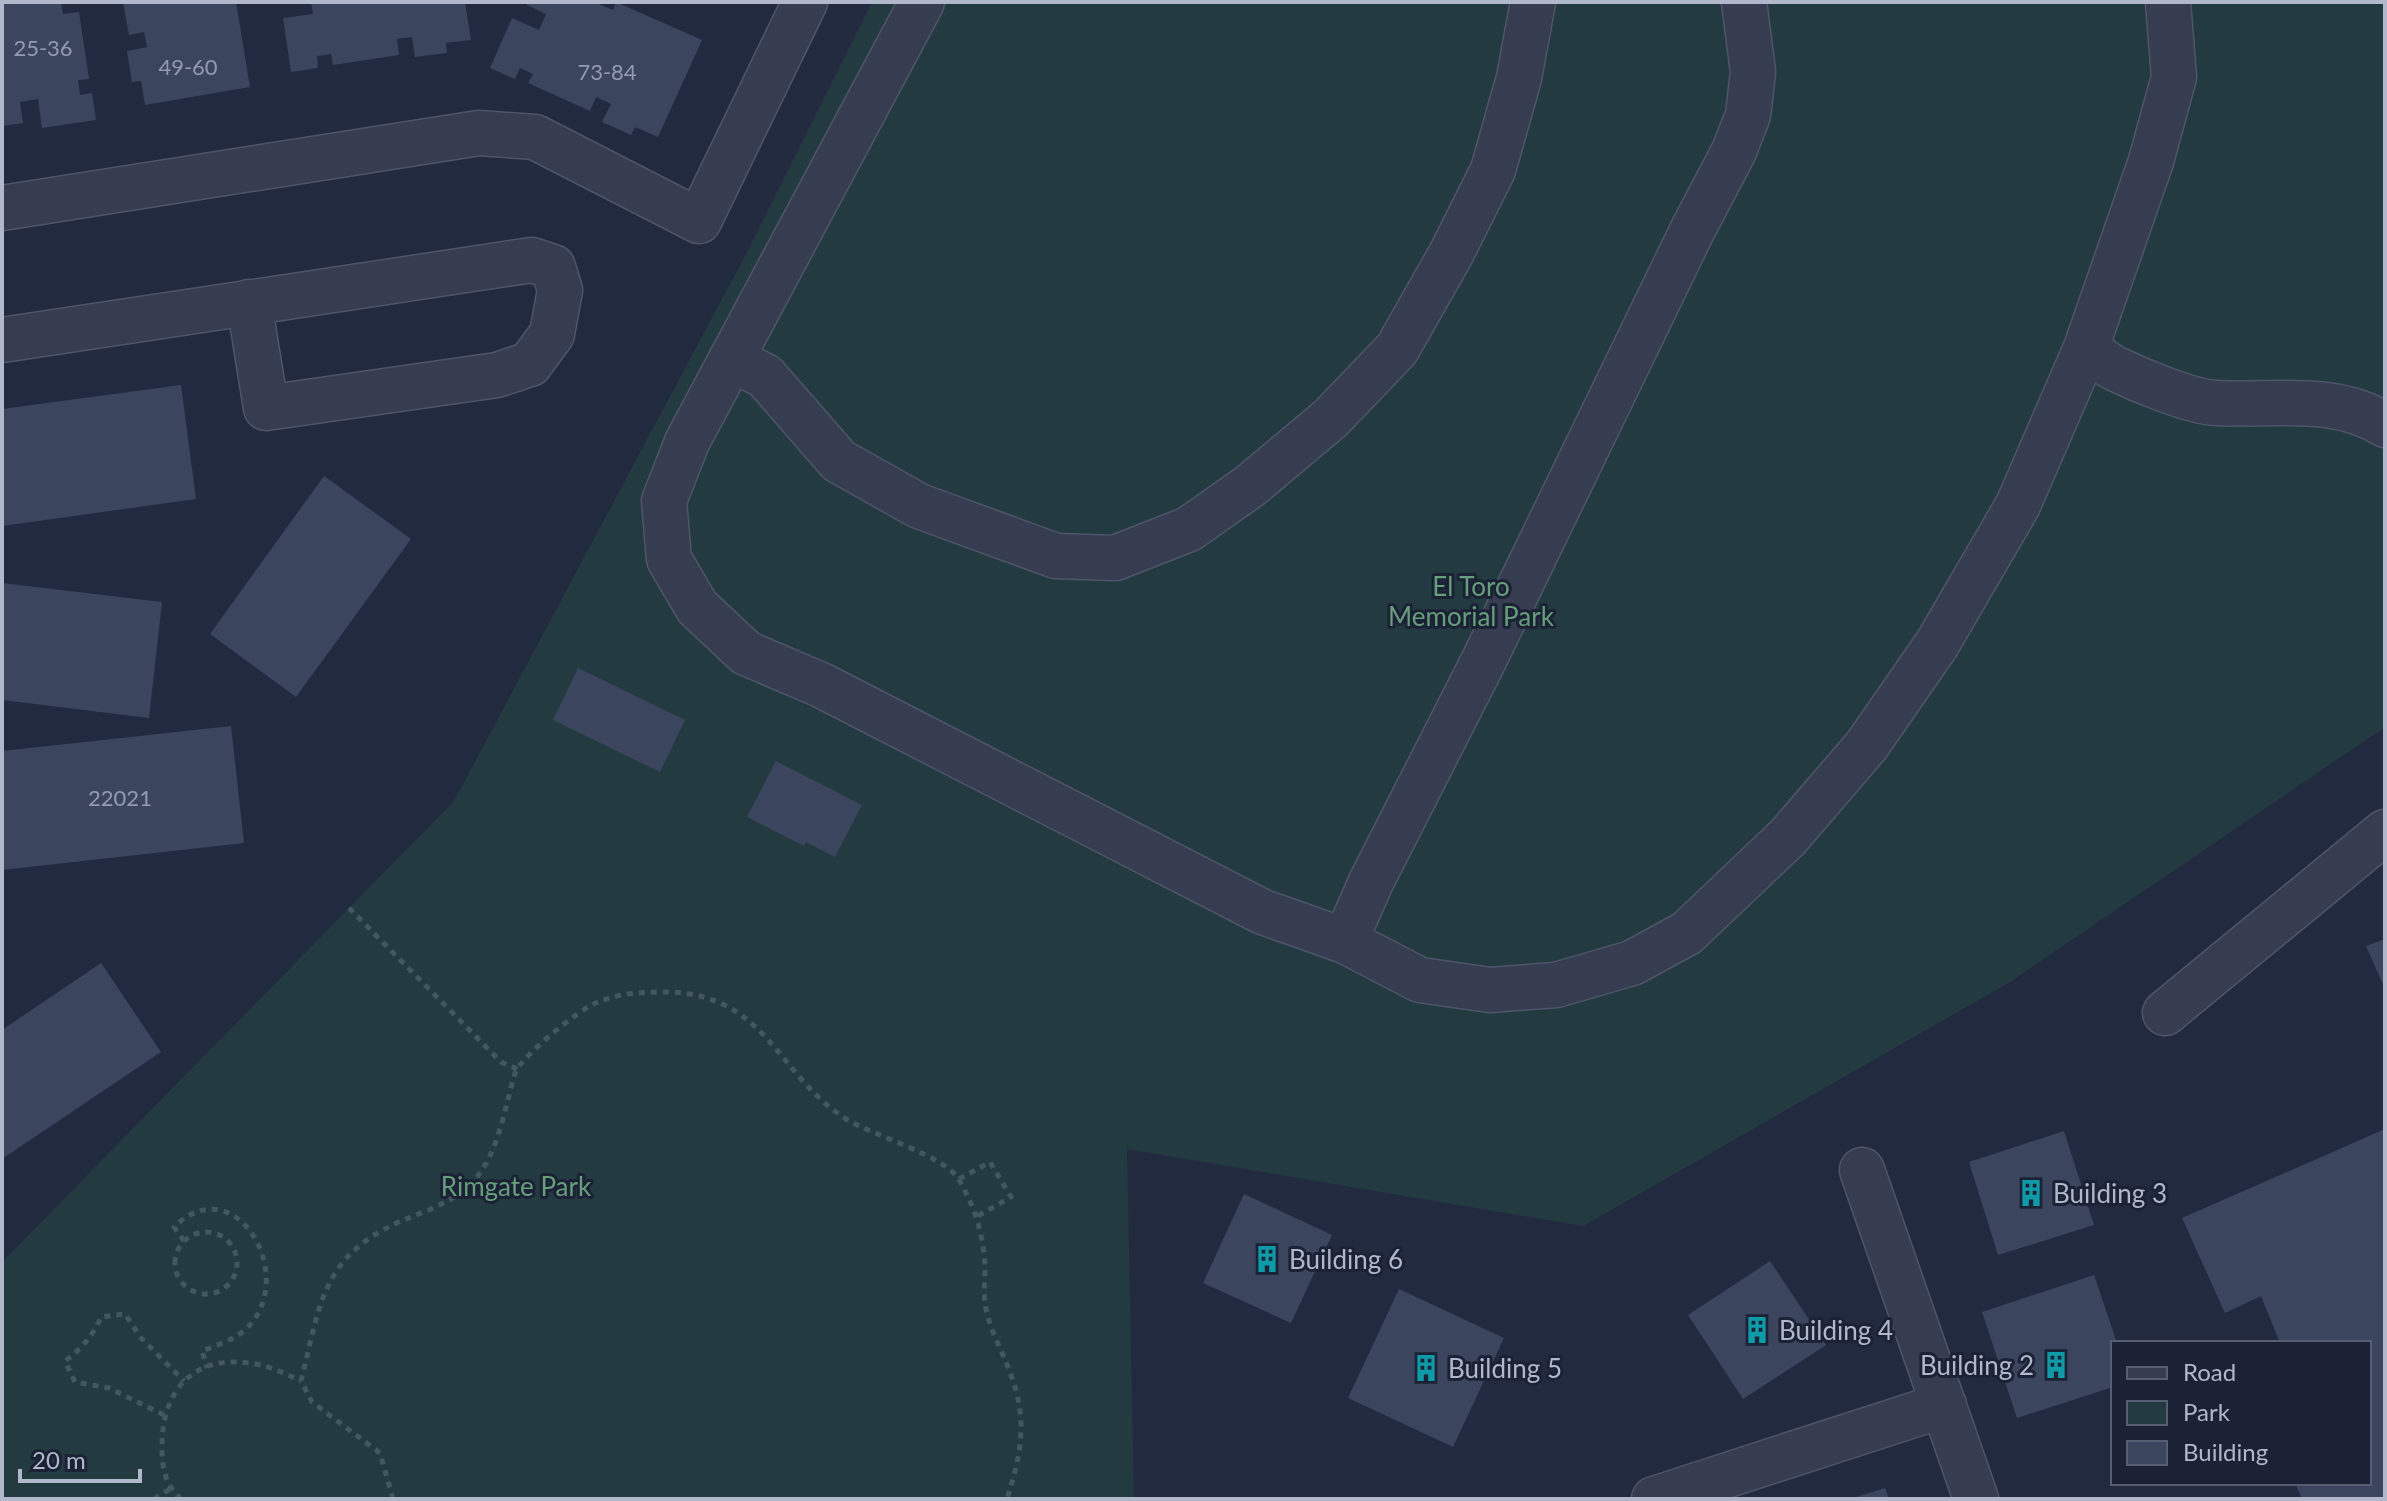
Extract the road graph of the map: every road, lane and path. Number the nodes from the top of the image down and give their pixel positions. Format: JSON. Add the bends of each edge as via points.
{"nodes":[{"id":1,"x":805,"y":2,"type":"edge"},
{"id":2,"x":922,"y":2,"type":"edge"},
{"id":3,"x":1533,"y":2,"type":"edge"},
{"id":4,"x":1744,"y":2,"type":"edge"},
{"id":5,"x":2168,"y":2,"type":"edge"},
{"id":6,"x":2,"y":208,"type":"edge"},
{"id":7,"x":249,"y":302,"type":"junction"},
{"id":8,"x":2,"y":340,"type":"edge"},
{"id":9,"x":2086,"y":348,"type":"junction"},
{"id":10,"x":731,"y":359,"type":"junction"},
{"id":11,"x":2385,"y":425,"type":"edge"},
{"id":12,"x":2385,"y":832,"type":"edge"},
{"id":13,"x":349,"y":908,"type":"dead end"},
{"id":14,"x":1345,"y":941,"type":"junction"},
{"id":15,"x":2165,"y":1013,"type":"dead end"},
{"id":16,"x":517,"y":1069,"type":"junction"},
{"id":17,"x":1862,"y":1170,"type":"dead end"},
{"id":18,"x":959,"y":1179,"type":"junction"},
{"id":19,"x":976,"y":1217,"type":"junction"},
{"id":20,"x":184,"y":1241,"type":"junction"},
{"id":21,"x":207,"y":1368,"type":"junction"},
{"id":22,"x":184,"y":1381,"type":"junction"},
{"id":23,"x":301,"y":1381,"type":"junction"},
{"id":24,"x":1944,"y":1405,"type":"junction"},
{"id":25,"x":164,"y":1415,"type":"junction"},
{"id":26,"x":170,"y":1489,"type":"junction"},
{"id":27,"x":154,"y":1499,"type":"edge"},
{"id":28,"x":181,"y":1499,"type":"edge"},
{"id":29,"x":393,"y":1499,"type":"edge"},
{"id":30,"x":1007,"y":1499,"type":"edge"},
{"id":31,"x":1654,"y":1499,"type":"edge"},
{"id":32,"x":1976,"y":1499,"type":"edge"}],
"edges":[{"from":1,"to":6,"type":"street","via":[[699,221],[535,137],[479,133]]},
{"from":2,"to":10,"type":"street"},
{"from":3,"to":10,"type":"street","via":[[1493,170],[1397,349],[1331,418],[1189,529],[1115,558],[1056,556],[919,506],[839,461],[765,376]]},
{"from":4,"to":14,"type":"street","via":[[1753,72],[1748,115],[1734,151]]},
{"from":5,"to":9,"type":"street","via":[[2174,77],[2151,161]]},
{"from":7,"to":7,"type":"street","via":[[532,260],[553,267],[560,290],[552,334],[530,364],[497,375],[266,408]]},
{"from":7,"to":8,"type":"street"},
{"from":9,"to":11,"type":"street","via":[[2114,368],[2212,403],[2341,407]]},
{"from":9,"to":14,"type":"street","via":[[2018,505],[1937,644],[1867,745],[1788,837],[1687,933],[1617,968],[1556,985],[1490,990],[1420,980]]},
{"from":10,"to":14,"type":"street","via":[[687,442],[664,501],[669,559],[697,607],[746,653],[821,685],[1263,912]]},
{"from":12,"to":15,"type":"street"},
{"from":13,"to":16,"type":"path","via":[[501,1062]]},
{"from":16,"to":18,"type":"path","via":[[568,1019],[598,1001],[639,991],[713,998],[762,1032],[819,1098],[847,1120],[925,1155]]},
{"from":16,"to":23,"type":"path","via":[[499,1134],[474,1180],[458,1196],[381,1230],[336,1268],[323,1294]]},
{"from":17,"to":24,"type":"street"},
{"from":18,"to":19,"type":"path"},
{"from":18,"to":19,"type":"path","via":[[990,1162],[1011,1197]]},
{"from":19,"to":30,"type":"path","via":[[985,1263],[985,1306],[993,1338],[1011,1373],[1023,1430]]},
{"from":20,"to":20,"type":"path","via":[[202,1232],[223,1236],[237,1263],[230,1283],[212,1293],[185,1285],[175,1259]]},
{"from":20,"to":21,"type":"path","via":[[174,1227],[183,1218],[215,1209],[243,1223],[267,1266],[256,1315],[235,1338],[202,1351]]},
{"from":21,"to":22,"type":"path"},
{"from":21,"to":23,"type":"path","via":[[247,1362]]},
{"from":22,"to":25,"type":"path","via":[[173,1391]]},
{"from":22,"to":25,"type":"path","via":[[125,1314],[101,1317],[94,1333],[65,1361],[75,1382],[109,1388]]},
{"from":23,"to":29,"type":"path","via":[[312,1402],[380,1453]]},
{"from":24,"to":31,"type":"street"},
{"from":24,"to":32,"type":"street"},
{"from":25,"to":26,"type":"path","via":[[162,1464]]},
{"from":26,"to":27,"type":"path"},
{"from":26,"to":28,"type":"path"}]}
